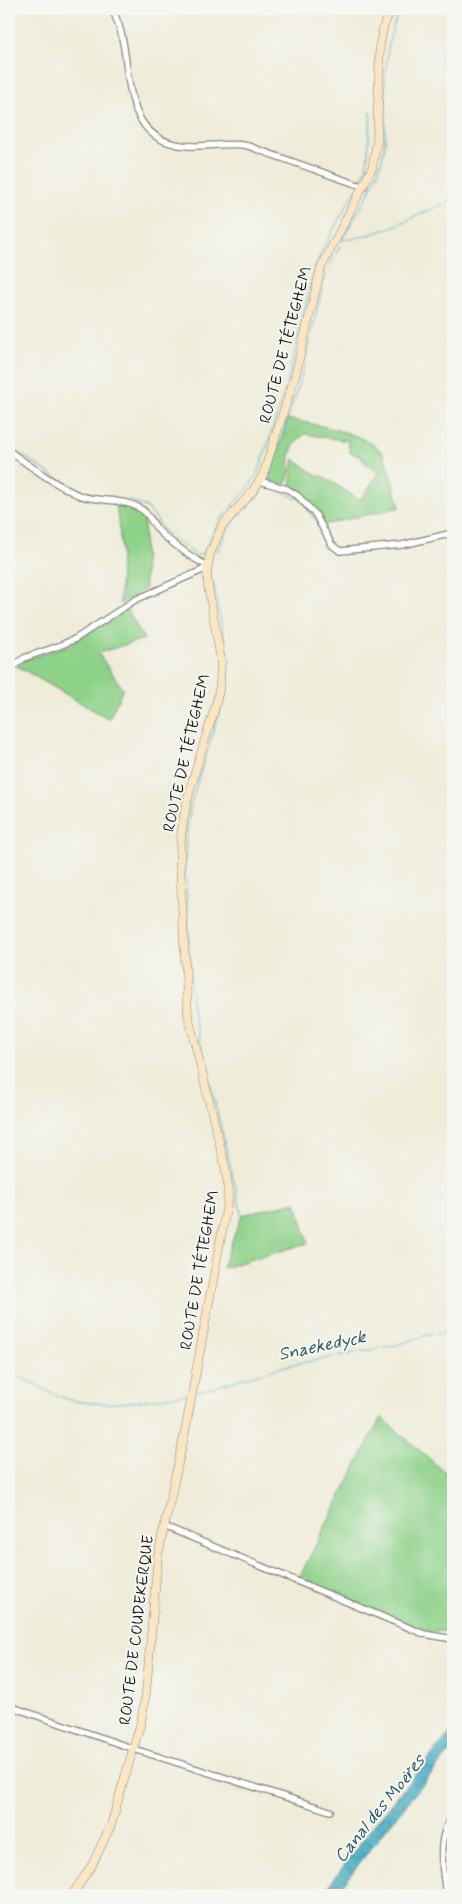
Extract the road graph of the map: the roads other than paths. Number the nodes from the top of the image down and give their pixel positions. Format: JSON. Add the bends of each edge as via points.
{"nodes":[{"id":1,"x":112,"y":9,"type":"edge"},
{"id":2,"x":391,"y":9,"type":"edge"},
{"id":3,"x":364,"y":187,"type":"junction"},
{"id":4,"x":9,"y":451,"type":"edge"},
{"id":5,"x":260,"y":481,"type":"junction"},
{"id":6,"x":453,"y":533,"type":"edge"},
{"id":7,"x":208,"y":567,"type":"junction"},
{"id":8,"x":9,"y":670,"type":"edge"},
{"id":9,"x":193,"y":1388,"type":"joint"},
{"id":10,"x":164,"y":1526,"type":"junction"},
{"id":11,"x":453,"y":1638,"type":"edge"},
{"id":12,"x":9,"y":1706,"type":"edge"},
{"id":13,"x":134,"y":1749,"type":"junction"},
{"id":14,"x":330,"y":1811,"type":"dead end"},
{"id":15,"x":453,"y":1816,"type":"edge"},
{"id":16,"x":72,"y":1895,"type":"edge"},
{"id":17,"x":446,"y":1895,"type":"edge"}],
"edges":[{"from":1,"to":3,"type":"street","via":[[122,35],[136,111],[144,125],[157,136],[181,145],[253,147]]},
{"from":2,"to":3,"type":"main road","name":"ROUTE DE TÉTEGHEM","via":[[379,49],[375,157]]},
{"from":3,"to":5,"type":"main road","name":"ROUTE DE TÉTEGHEM","via":[[319,271],[294,381]]},
{"from":4,"to":7,"type":"street","via":[[79,495],[139,508],[165,536]]},
{"from":5,"to":6,"type":"street","via":[[287,489],[301,498],[315,514],[332,545],[340,551],[402,545]]},
{"from":5,"to":7,"type":"main road","name":"ROUTE DE TÉTEGHEM","via":[[222,526],[212,546]]},
{"from":7,"to":8,"type":"street","via":[[134,600],[75,639],[24,658]]},
{"from":7,"to":9,"type":"main road","name":"ROUTE DE TÉTEGHEM","via":[[208,589],[220,651],[220,686],[183,818],[180,866],[189,1020],[229,1191]]},
{"from":9,"to":10,"type":"main road","name":"ROUTE DE COUDEKERQUE"},
{"from":10,"to":11,"type":"street","via":[[424,1634]]},
{"from":10,"to":13,"type":"main road","name":"ROUTE DE COUDEKERQUE","via":[[156,1569],[145,1704]]},
{"from":12,"to":13,"type":"street"},
{"from":13,"to":14,"type":"street"},
{"from":13,"to":16,"type":"main road","name":"ROUTE DE COUDEKERQUE","via":[[108,1833]]},
{"from":15,"to":17,"type":"street","via":[[441,1843]]}]}
